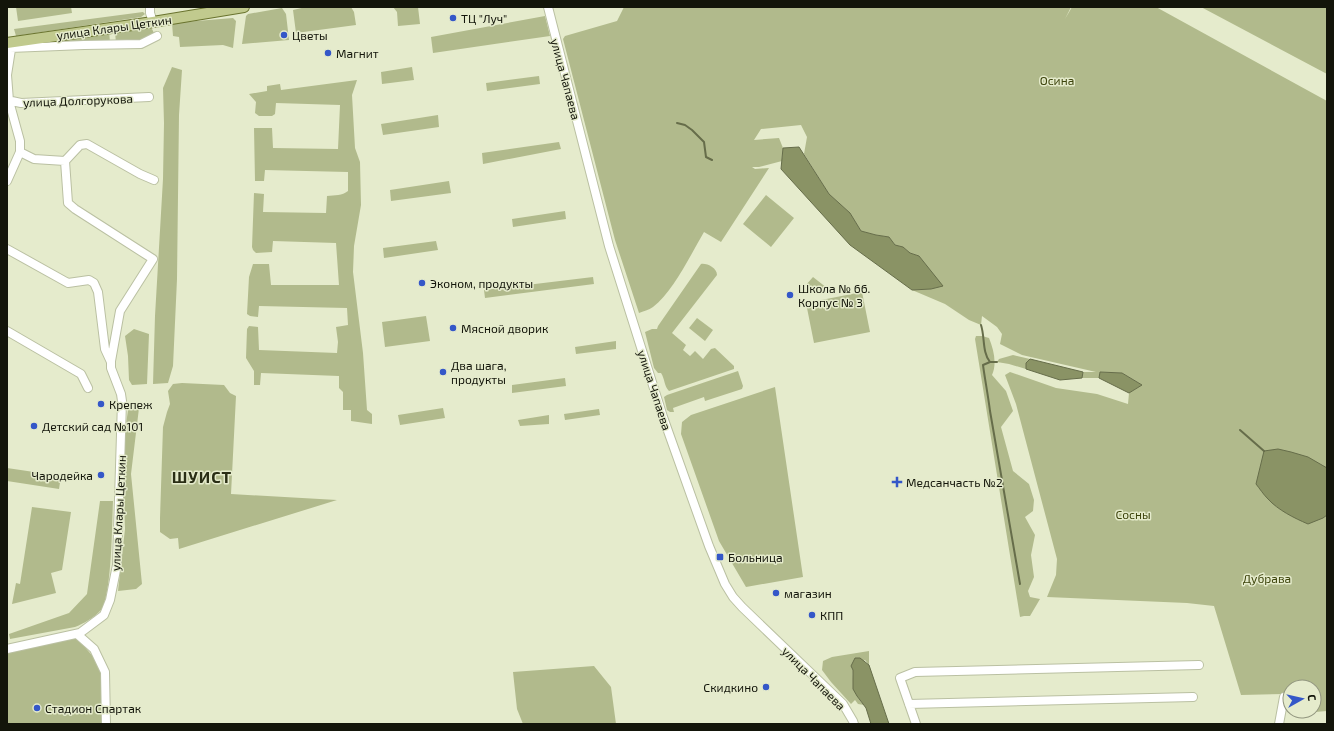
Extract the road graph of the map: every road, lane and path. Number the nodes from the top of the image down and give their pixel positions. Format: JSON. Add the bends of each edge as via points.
{"nodes":[{"id":1,"x":150,"y":7,"type":"edge"},
{"id":2,"x":244,"y":7,"type":"edge"},
{"id":3,"x":548,"y":7,"type":"edge"},
{"id":4,"x":153,"y":22,"type":"junction"},
{"id":5,"x":157,"y":36,"type":"dead end"},
{"id":6,"x":10,"y":45,"type":"edge"},
{"id":7,"x":149,"y":97,"type":"dead end"},
{"id":8,"x":8,"y":101,"type":"edge"},
{"id":9,"x":20,"y":152,"type":"junction"},
{"id":10,"x":65,"y":161,"type":"junction"},
{"id":11,"x":154,"y":180,"type":"dead end"},
{"id":12,"x":7,"y":181,"type":"edge"},
{"id":13,"x":7,"y":249,"type":"edge"},
{"id":14,"x":7,"y":331,"type":"edge"},
{"id":15,"x":111,"y":362,"type":"junction"},
{"id":16,"x":88,"y":388,"type":"dead end"},
{"id":17,"x":77,"y":634,"type":"junction"},
{"id":18,"x":7,"y":649,"type":"edge"},
{"id":19,"x":1199,"y":665,"type":"dead end"},
{"id":20,"x":1193,"y":697,"type":"dead end"},
{"id":21,"x":908,"y":704,"type":"junction"},
{"id":22,"x":1282,"y":708,"type":"edge"},
{"id":23,"x":106,"y":724,"type":"edge"},
{"id":24,"x":854,"y":724,"type":"edge"},
{"id":25,"x":916,"y":724,"type":"edge"},
{"id":26,"x":1279,"y":724,"type":"edge"}],
"edges":[{"from":1,"to":4,"type":"street"},
{"from":2,"to":4,"type":"main road","name":"улица Клары Цеткин"},
{"from":3,"to":24,"type":"street","name":"улица Чапаева","via":[[612,253],[667,431],[724,584],[742,607],[843,704]]},
{"from":4,"to":6,"type":"main road","name":"улица Клары Цеткин"},
{"from":5,"to":6,"type":"street","via":[[141,44]]},
{"from":6,"to":8,"type":"street"},
{"from":7,"to":8,"type":"street","name":"улица Долгорукова","via":[[21,103]]},
{"from":8,"to":9,"type":"street","via":[[20,141]]},
{"from":9,"to":10,"type":"street","via":[[34,159]]},
{"from":9,"to":12,"type":"street"},
{"from":10,"to":11,"type":"street","via":[[80,145],[87,144]]},
{"from":10,"to":15,"type":"street","via":[[68,203],[154,259],[120,311]]},
{"from":13,"to":15,"type":"street","name":"улица Клары Цеткин","via":[[68,283],[89,280],[94,283],[98,292],[105,348]]},
{"from":14,"to":16,"type":"street","via":[[81,374]]},
{"from":15,"to":17,"type":"street","name":"улица Клары Цеткин","via":[[122,401],[117,565],[110,600],[104,615]]},
{"from":17,"to":18,"type":"street","name":"улица Клары Цеткин"},
{"from":17,"to":23,"type":"street","via":[[94,649],[105,672]]},
{"from":19,"to":21,"type":"street","via":[[914,672],[900,678]]},
{"from":20,"to":21,"type":"street"},
{"from":21,"to":25,"type":"street"},
{"from":22,"to":26,"type":"street"}]}
